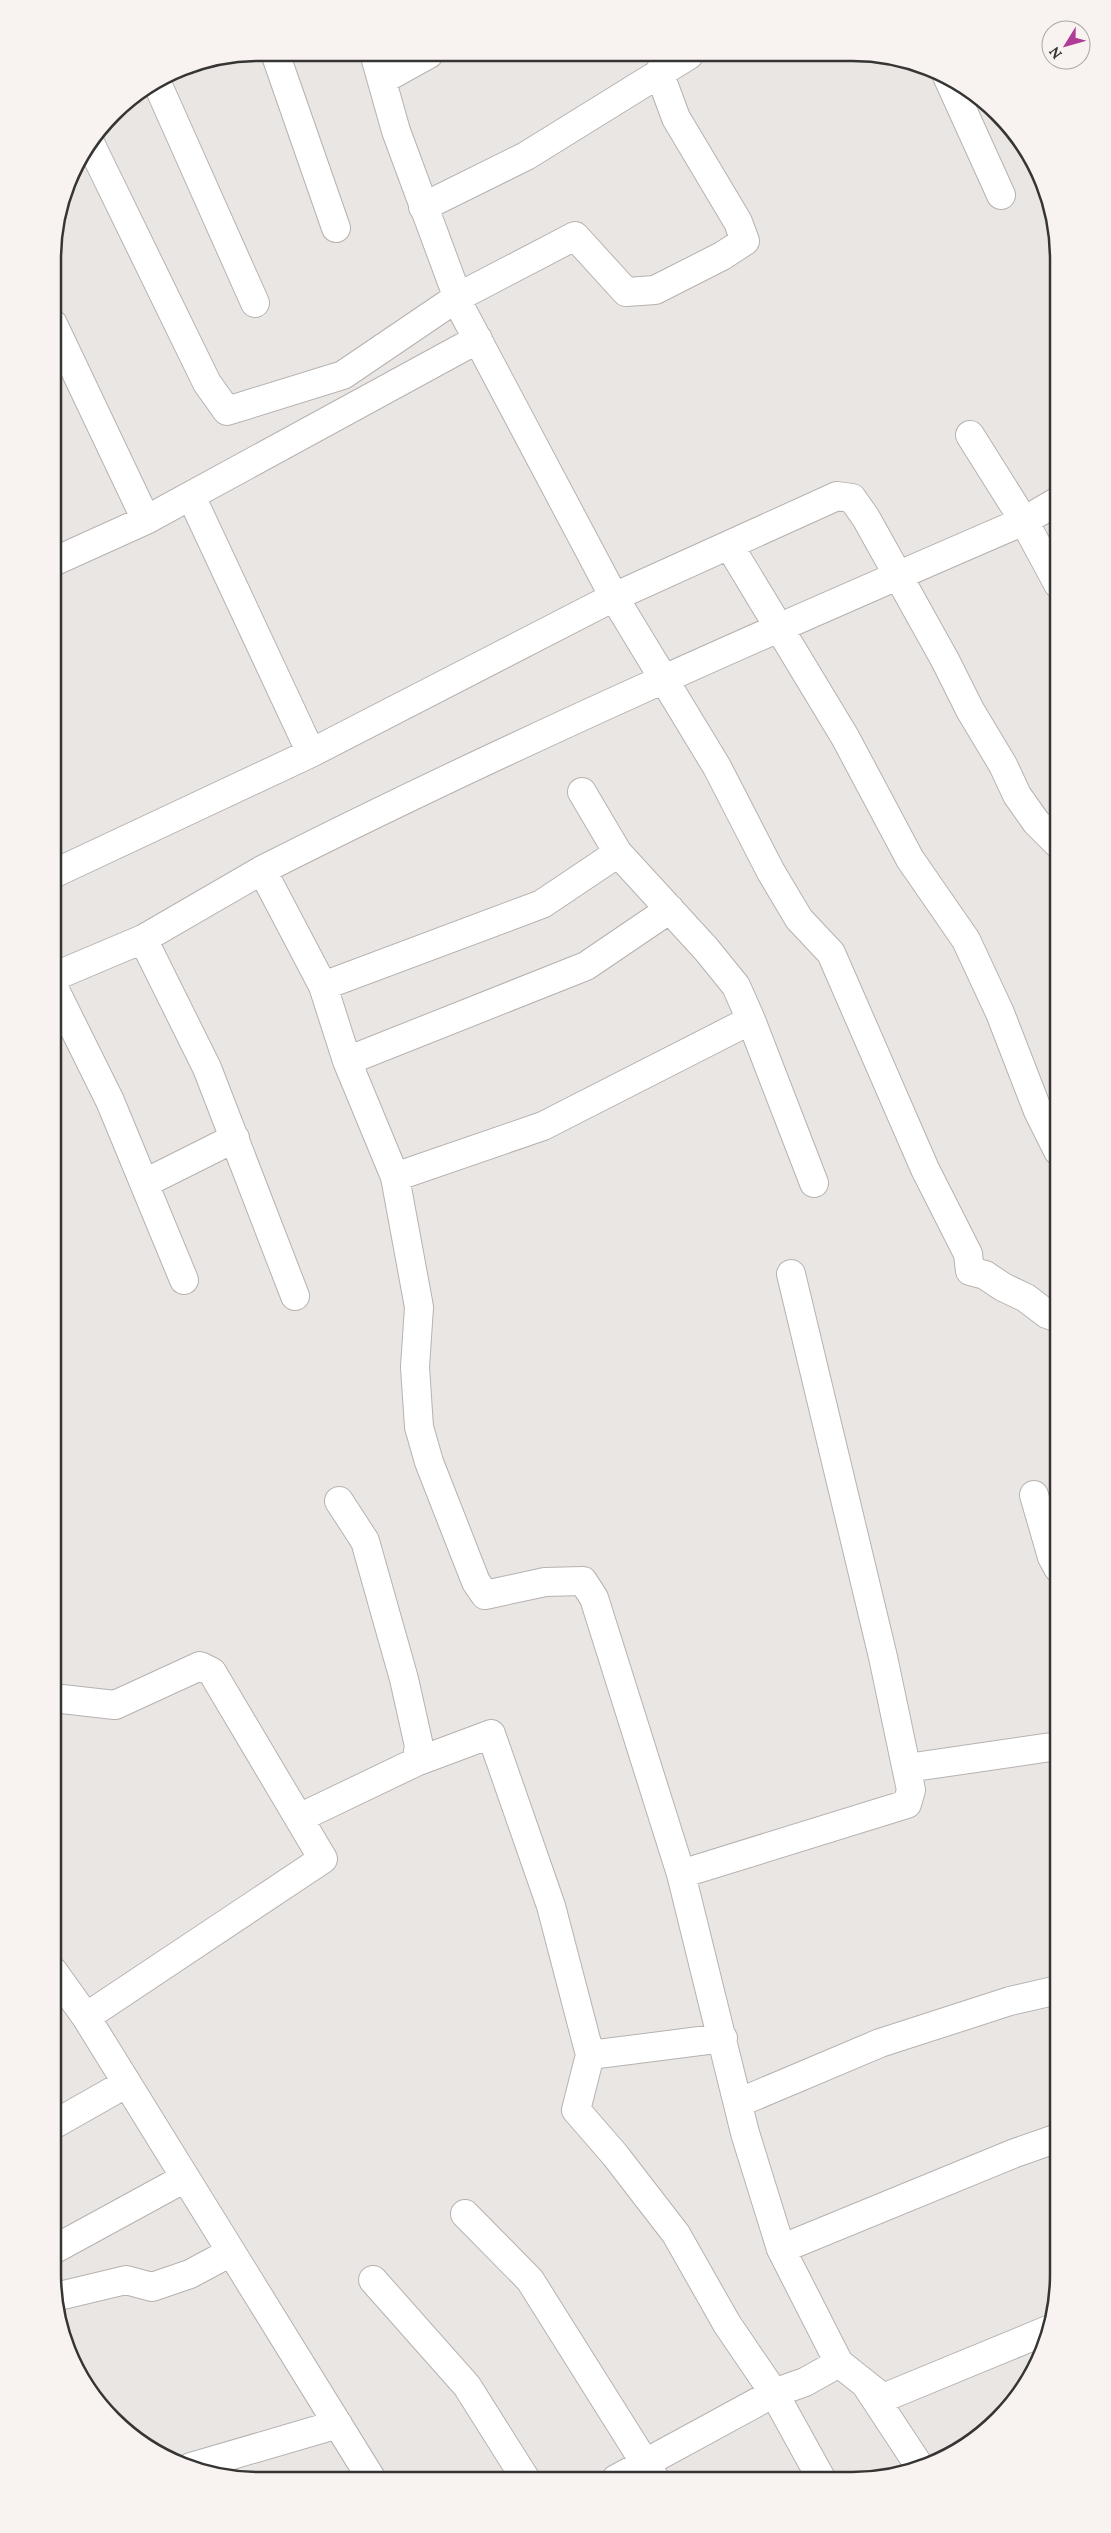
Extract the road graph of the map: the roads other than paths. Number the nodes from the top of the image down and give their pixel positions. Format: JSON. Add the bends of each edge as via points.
{"nodes":[{"id":1,"x":278,"y":61,"type":"edge"},
{"id":2,"x":376,"y":61,"type":"edge"},
{"id":3,"x":416,"y":61,"type":"edge"},
{"id":4,"x":679,"y":61,"type":"edge"},
{"id":5,"x":660,"y":72,"type":"junction"},
{"id":6,"x":382,"y":80,"type":"junction"},
{"id":7,"x":159,"y":88,"type":"edge"},
{"id":8,"x":953,"y":89,"type":"edge"},
{"id":9,"x":94,"y":151,"type":"edge"},
{"id":10,"x":1001,"y":195,"type":"dead end"},
{"id":11,"x":423,"y":207,"type":"junction"},
{"id":12,"x":336,"y":228,"type":"dead end"},
{"id":13,"x":458,"y":297,"type":"junction"},
{"id":14,"x":255,"y":303,"type":"dead end"},
{"id":15,"x":478,"y":339,"type":"junction"},
{"id":16,"x":61,"y":341,"type":"edge"},
{"id":17,"x":970,"y":435,"type":"dead end"},
{"id":18,"x":191,"y":496,"type":"junction"},
{"id":19,"x":1050,"y":506,"type":"edge"},
{"id":20,"x":146,"y":520,"type":"junction"},
{"id":21,"x":1024,"y":521,"type":"junction"},
{"id":22,"x":729,"y":545,"type":"junction"},
{"id":23,"x":61,"y":558,"type":"edge"},
{"id":24,"x":1050,"y":569,"type":"edge"},
{"id":25,"x":898,"y":575,"type":"junction"},
{"id":26,"x":614,"y":597,"type":"junction"},
{"id":27,"x":779,"y":628,"type":"junction"},
{"id":28,"x":664,"y":677,"type":"junction"},
{"id":29,"x":311,"y":753,"type":"junction"},
{"id":30,"x":582,"y":792,"type":"dead end"},
{"id":31,"x":1050,"y":836,"type":"edge"},
{"id":32,"x":618,"y":853,"type":"junction"},
{"id":33,"x":61,"y":870,"type":"edge"},
{"id":34,"x":262,"y":870,"type":"junction"},
{"id":35,"x":670,"y":909,"type":"junction"},
{"id":36,"x":143,"y":939,"type":"junction"},
{"id":37,"x":61,"y":974,"type":"edge"},
{"id":38,"x":323,"y":986,"type":"junction"},
{"id":39,"x":61,"y":1002,"type":"edge"},
{"id":40,"x":750,"y":1020,"type":"junction"},
{"id":41,"x":347,"y":1061,"type":"junction"},
{"id":42,"x":1050,"y":1135,"type":"edge"},
{"id":43,"x":235,"y":1138,"type":"junction"},
{"id":44,"x":394,"y":1177,"type":"junction"},
{"id":45,"x":145,"y":1183,"type":"junction"},
{"id":46,"x":814,"y":1183,"type":"dead end"},
{"id":47,"x":791,"y":1274,"type":"dead end"},
{"id":48,"x":184,"y":1280,"type":"dead end"},
{"id":49,"x":296,"y":1296,"type":"dead end"},
{"id":50,"x":1050,"y":1315,"type":"edge"},
{"id":51,"x":1034,"y":1495,"type":"dead end"},
{"id":52,"x":339,"y":1502,"type":"dead end"},
{"id":53,"x":1050,"y":1550,"type":"edge"},
{"id":54,"x":61,"y":1699,"type":"edge"},
{"id":55,"x":1050,"y":1747,"type":"edge"},
{"id":56,"x":416,"y":1762,"type":"junction"},
{"id":57,"x":907,"y":1768,"type":"junction"},
{"id":58,"x":299,"y":1818,"type":"junction"},
{"id":59,"x":681,"y":1874,"type":"junction"},
{"id":60,"x":61,"y":1982,"type":"edge"},
{"id":61,"x":1050,"y":1992,"type":"edge"},
{"id":62,"x":86,"y":2017,"type":"junction"},
{"id":63,"x":723,"y":2038,"type":"junction"},
{"id":64,"x":590,"y":2055,"type":"junction"},
{"id":65,"x":127,"y":2083,"type":"junction"},
{"id":66,"x":738,"y":2103,"type":"junction"},
{"id":67,"x":61,"y":2119,"type":"edge"},
{"id":68,"x":1050,"y":2141,"type":"edge"},
{"id":69,"x":185,"y":2178,"type":"junction"},
{"id":70,"x":465,"y":2214,"type":"dead end"},
{"id":71,"x":61,"y":2246,"type":"edge"},
{"id":72,"x":781,"y":2249,"type":"junction"},
{"id":73,"x":231,"y":2252,"type":"junction"},
{"id":74,"x":373,"y":2280,"type":"dead end"},
{"id":75,"x":63,"y":2295,"type":"edge"},
{"id":76,"x":1041,"y":2333,"type":"edge"},
{"id":77,"x":839,"y":2363,"type":"junction"},
{"id":78,"x":866,"y":2385,"type":"junction"},
{"id":79,"x":774,"y":2393,"type":"junction"},
{"id":80,"x":338,"y":2424,"type":"junction"},
{"id":81,"x":916,"y":2461,"type":"edge"},
{"id":82,"x":203,"y":2463,"type":"edge"},
{"id":83,"x":649,"y":2471,"type":"edge"},
{"id":84,"x":367,"y":2472,"type":"edge"},
{"id":85,"x":521,"y":2472,"type":"edge"},
{"id":86,"x":818,"y":2472,"type":"edge"}],
"edges":[{"from":1,"to":12,"type":"street"},
{"from":2,"to":6,"type":"street"},
{"from":3,"to":6,"type":"street"},
{"from":4,"to":5,"type":"street"},
{"from":5,"to":11,"type":"street","via":[[526,156]]},
{"from":5,"to":13,"type":"street","via":[[676,118],[738,222],[744,241],[722,256],[654,290],[626,292],[575,236]]},
{"from":6,"to":11,"type":"street"},
{"from":7,"to":14,"type":"street"},
{"from":8,"to":10,"type":"street"},
{"from":9,"to":13,"type":"street","via":[[207,383],[227,411],[343,375]]},
{"from":11,"to":13,"type":"street"},
{"from":13,"to":15,"type":"street"},
{"from":15,"to":18,"type":"street"},
{"from":15,"to":26,"type":"street"},
{"from":16,"to":20,"type":"street"},
{"from":17,"to":21,"type":"street"},
{"from":18,"to":20,"type":"street"},
{"from":18,"to":29,"type":"street"},
{"from":19,"to":21,"type":"street"},
{"from":20,"to":23,"type":"street"},
{"from":21,"to":24,"type":"street"},
{"from":21,"to":25,"type":"street"},
{"from":22,"to":25,"type":"street","via":[[820,502],[837,496],[852,498]]},
{"from":22,"to":26,"type":"street"},
{"from":22,"to":27,"type":"street"},
{"from":25,"to":27,"type":"street"},
{"from":25,"to":31,"type":"street","via":[[1017,795]]},
{"from":26,"to":28,"type":"street"},
{"from":26,"to":29,"type":"street"},
{"from":27,"to":28,"type":"street"},
{"from":27,"to":42,"type":"street","via":[[845,737],[910,859],[966,940]]},
{"from":28,"to":34,"type":"street","via":[[405,797]]},
{"from":28,"to":50,"type":"street","via":[[717,767],[794,911],[831,953],[925,1169],[968,1254],[970,1271],[985,1275]]},
{"from":29,"to":33,"type":"street"},
{"from":30,"to":32,"type":"street"},
{"from":32,"to":35,"type":"street"},
{"from":32,"to":38,"type":"street","via":[[542,904]]},
{"from":34,"to":36,"type":"street"},
{"from":34,"to":38,"type":"street"},
{"from":35,"to":40,"type":"street","via":[[736,986]]},
{"from":35,"to":41,"type":"street","via":[[586,966]]},
{"from":36,"to":37,"type":"street"},
{"from":36,"to":43,"type":"street","via":[[207,1068]]},
{"from":38,"to":41,"type":"street"},
{"from":39,"to":45,"type":"street"},
{"from":40,"to":44,"type":"street","via":[[543,1126]]},
{"from":40,"to":46,"type":"street"},
{"from":41,"to":44,"type":"street"},
{"from":43,"to":45,"type":"street"},
{"from":43,"to":49,"type":"street"},
{"from":44,"to":59,"type":"street","via":[[419,1307],[415,1367],[419,1427],[429,1462],[476,1582],[485,1595],[545,1582],[583,1581],[594,1598]]},
{"from":45,"to":48,"type":"street"},
{"from":47,"to":57,"type":"street"},
{"from":51,"to":53,"type":"street"},
{"from":52,"to":56,"type":"street","via":[[365,1540],[404,1679],[419,1746]]},
{"from":54,"to":58,"type":"street","via":[[115,1705],[200,1666],[212,1672]]},
{"from":55,"to":57,"type":"street"},
{"from":56,"to":58,"type":"street"},
{"from":56,"to":64,"type":"street","via":[[491,1734],[551,1906]]},
{"from":57,"to":59,"type":"street","via":[[911,1790],[907,1804]]},
{"from":58,"to":62,"type":"street","via":[[323,1860]]},
{"from":59,"to":63,"type":"street"},
{"from":60,"to":62,"type":"street"},
{"from":61,"to":66,"type":"street","via":[[1010,2001],[880,2043]]},
{"from":62,"to":65,"type":"street"},
{"from":63,"to":64,"type":"street"},
{"from":63,"to":66,"type":"street"},
{"from":64,"to":79,"type":"street","via":[[576,2110],[676,2234],[727,2324]]},
{"from":65,"to":67,"type":"street"},
{"from":65,"to":69,"type":"street"},
{"from":66,"to":72,"type":"street"},
{"from":68,"to":72,"type":"street"},
{"from":69,"to":71,"type":"street"},
{"from":69,"to":73,"type":"street"},
{"from":70,"to":83,"type":"street","via":[[530,2280]]},
{"from":72,"to":77,"type":"street"},
{"from":73,"to":75,"type":"street","via":[[190,2274],[152,2288],[126,2280]]},
{"from":73,"to":80,"type":"street"},
{"from":74,"to":85,"type":"street","via":[[467,2386]]},
{"from":76,"to":78,"type":"street","via":[[883,2398]]},
{"from":77,"to":78,"type":"street"},
{"from":77,"to":79,"type":"street","via":[[805,2382]]},
{"from":78,"to":81,"type":"street"},
{"from":79,"to":83,"type":"street"},
{"from":79,"to":86,"type":"street"},
{"from":80,"to":82,"type":"street"},
{"from":80,"to":84,"type":"street"}]}
